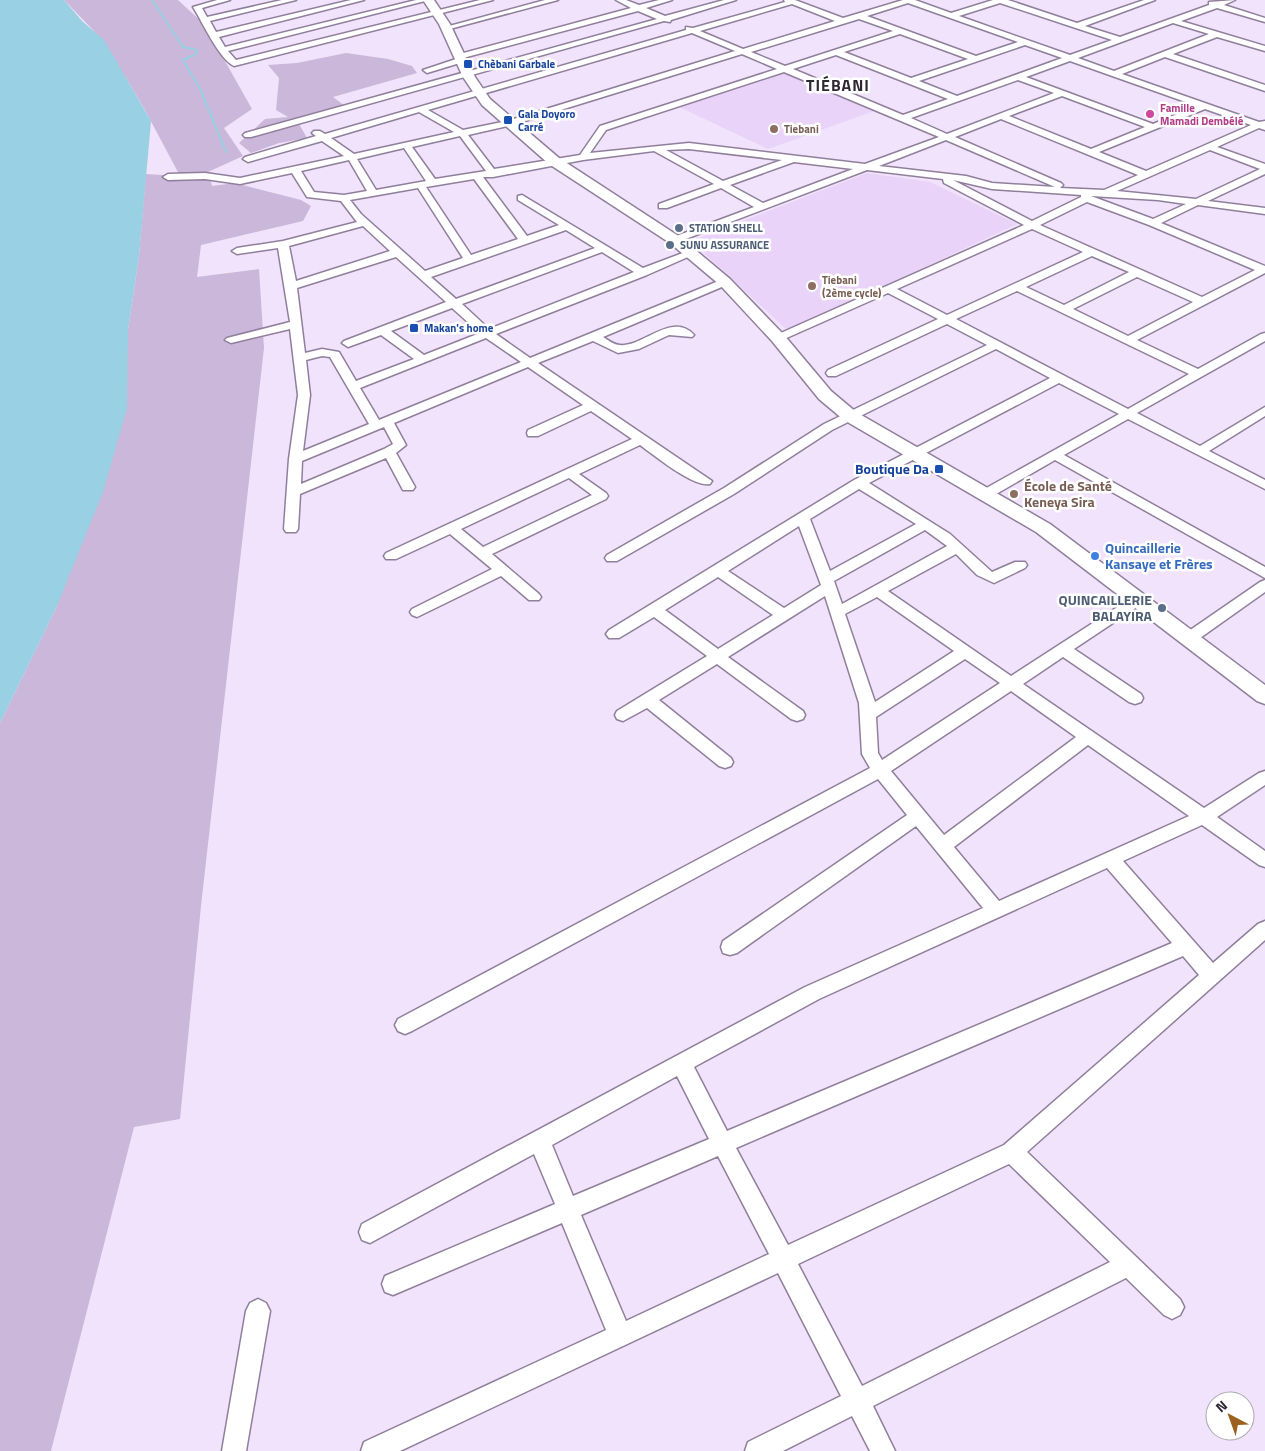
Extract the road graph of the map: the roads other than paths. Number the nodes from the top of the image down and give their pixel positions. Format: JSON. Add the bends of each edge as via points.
{"nodes":[{"id":1,"x":226,"y":0,"type":"edge"},
{"id":2,"x":292,"y":0,"type":"edge"},
{"id":3,"x":360,"y":0,"type":"edge"},
{"id":4,"x":424,"y":0,"type":"edge"},
{"id":5,"x":428,"y":0,"type":"edge"},
{"id":6,"x":489,"y":0,"type":"edge"},
{"id":7,"x":554,"y":0,"type":"edge"},
{"id":8,"x":620,"y":0,"type":"edge"},
{"id":9,"x":668,"y":0,"type":"edge"},
{"id":10,"x":732,"y":0,"type":"edge"},
{"id":11,"x":910,"y":0,"type":"edge"},
{"id":12,"x":1001,"y":0,"type":"edge"},
{"id":13,"x":1151,"y":0,"type":"edge"},
{"id":14,"x":1198,"y":0,"type":"edge"},
{"id":15,"x":1231,"y":0,"type":"edge"},
{"id":16,"x":790,"y":1,"type":"edge"},
{"id":17,"x":343,"y":2,"type":"edge"},
{"id":18,"x":1116,"y":2,"type":"dead end"},
{"id":19,"x":1216,"y":5,"type":"junction"},
{"id":20,"x":1131,"y":7,"type":"junction"},
{"id":21,"x":639,"y":8,"type":"junction"},
{"id":22,"x":367,"y":14,"type":"junction"},
{"id":23,"x":859,"y":16,"type":"junction"},
{"id":24,"x":951,"y":16,"type":"junction"},
{"id":25,"x":665,"y":19,"type":"junction"},
{"id":26,"x":1263,"y":19,"type":"edge"},
{"id":27,"x":205,"y":20,"type":"junction"},
{"id":28,"x":443,"y":20,"type":"junction"},
{"id":29,"x":1174,"y":20,"type":"junction"},
{"id":30,"x":843,"y":21,"type":"junction"},
{"id":31,"x":388,"y":25,"type":"junction"},
{"id":32,"x":1076,"y":26,"type":"junction"},
{"id":33,"x":692,"y":30,"type":"junction"},
{"id":34,"x":901,"y":31,"type":"junction"},
{"id":35,"x":1217,"y":34,"type":"junction"},
{"id":36,"x":216,"y":35,"type":"junction"},
{"id":37,"x":1120,"y":40,"type":"junction"},
{"id":38,"x":1026,"y":42,"type":"junction"},
{"id":39,"x":1265,"y":49,"type":"edge"},
{"id":40,"x":223,"y":50,"type":"junction"},
{"id":41,"x":742,"y":52,"type":"junction"},
{"id":42,"x":836,"y":52,"type":"junction"},
{"id":43,"x":1165,"y":54,"type":"junction"},
{"id":44,"x":1070,"y":58,"type":"junction"},
{"id":45,"x":976,"y":59,"type":"junction"},
{"id":46,"x":462,"y":64,"type":"junction"},
{"id":47,"x":784,"y":69,"type":"junction"},
{"id":48,"x":426,"y":70,"type":"dead end"},
{"id":49,"x":1114,"y":74,"type":"junction"},
{"id":50,"x":1019,"y":77,"type":"junction"},
{"id":51,"x":1265,"y":81,"type":"edge"},
{"id":52,"x":911,"y":82,"type":"junction"},
{"id":53,"x":1256,"y":85,"type":"junction"},
{"id":54,"x":1265,"y":88,"type":"edge"},
{"id":55,"x":477,"y":93,"type":"junction"},
{"id":56,"x":1062,"y":93,"type":"junction"},
{"id":57,"x":957,"y":99,"type":"junction"},
{"id":58,"x":1204,"y":106,"type":"junction"},
{"id":59,"x":420,"y":109,"type":"junction"},
{"id":60,"x":1001,"y":116,"type":"junction"},
{"id":61,"x":903,"y":118,"type":"junction"},
{"id":62,"x":298,"y":121,"type":"junction"},
{"id":63,"x":509,"y":123,"type":"junction"},
{"id":64,"x":1263,"y":125,"type":"edge"},
{"id":65,"x":1154,"y":127,"type":"junction"},
{"id":66,"x":462,"y":133,"type":"junction"},
{"id":67,"x":248,"y":135,"type":"dead end"},
{"id":68,"x":323,"y":137,"type":"junction"},
{"id":69,"x":946,"y":137,"type":"junction"},
{"id":70,"x":406,"y":145,"type":"junction"},
{"id":71,"x":1210,"y":147,"type":"junction"},
{"id":72,"x":655,"y":148,"type":"junction"},
{"id":73,"x":1092,"y":152,"type":"junction"},
{"id":74,"x":351,"y":156,"type":"junction"},
{"id":75,"x":583,"y":157,"type":"junction"},
{"id":76,"x":248,"y":159,"type":"dead end"},
{"id":77,"x":793,"y":159,"type":"junction"},
{"id":78,"x":554,"y":162,"type":"junction"},
{"id":79,"x":869,"y":167,"type":"junction"},
{"id":80,"x":295,"y":169,"type":"junction"},
{"id":81,"x":1265,"y":169,"type":"edge"},
{"id":82,"x":493,"y":174,"type":"junction"},
{"id":83,"x":1147,"y":174,"type":"junction"},
{"id":84,"x":168,"y":176,"type":"dead end"},
{"id":85,"x":478,"y":176,"type":"junction"},
{"id":86,"x":935,"y":176,"type":"junction"},
{"id":87,"x":433,"y":184,"type":"junction"},
{"id":88,"x":720,"y":185,"type":"junction"},
{"id":89,"x":421,"y":186,"type":"junction"},
{"id":90,"x":1072,"y":191,"type":"junction"},
{"id":91,"x":1106,"y":193,"type":"junction"},
{"id":92,"x":374,"y":194,"type":"junction"},
{"id":93,"x":1086,"y":195,"type":"junction"},
{"id":94,"x":344,"y":198,"type":"junction"},
{"id":95,"x":522,"y":198,"type":"dead end"},
{"id":96,"x":1199,"y":201,"type":"junction"},
{"id":97,"x":664,"y":206,"type":"dead end"},
{"id":98,"x":762,"y":207,"type":"junction"},
{"id":99,"x":1265,"y":212,"type":"edge"},
{"id":100,"x":364,"y":223,"type":"junction"},
{"id":101,"x":1153,"y":223,"type":"junction"},
{"id":102,"x":1032,"y":225,"type":"junction"},
{"id":103,"x":567,"y":226,"type":"junction"},
{"id":104,"x":524,"y":240,"type":"junction"},
{"id":105,"x":675,"y":240,"type":"junction"},
{"id":106,"x":282,"y":244,"type":"junction"},
{"id":107,"x":603,"y":248,"type":"junction"},
{"id":108,"x":237,"y":251,"type":"dead end"},
{"id":109,"x":1092,"y":252,"type":"junction"},
{"id":110,"x":396,"y":253,"type":"junction"},
{"id":111,"x":692,"y":253,"type":"junction"},
{"id":112,"x":469,"y":260,"type":"junction"},
{"id":113,"x":1264,"y":270,"type":"edge"},
{"id":114,"x":1138,"y":272,"type":"junction"},
{"id":115,"x":643,"y":273,"type":"junction"},
{"id":116,"x":422,"y":276,"type":"junction"},
{"id":117,"x":726,"y":282,"type":"junction"},
{"id":118,"x":291,"y":286,"type":"junction"},
{"id":119,"x":1018,"y":287,"type":"junction"},
{"id":120,"x":888,"y":289,"type":"junction"},
{"id":121,"x":1203,"y":302,"type":"junction"},
{"id":122,"x":453,"y":304,"type":"junction"},
{"id":123,"x":1064,"y":309,"type":"junction"},
{"id":124,"x":947,"y":320,"type":"junction"},
{"id":125,"x":296,"y":324,"type":"junction"},
{"id":126,"x":383,"y":330,"type":"junction"},
{"id":127,"x":488,"y":334,"type":"junction"},
{"id":128,"x":688,"y":335,"type":"dead end"},
{"id":129,"x":594,"y":336,"type":"junction"},
{"id":130,"x":1265,"y":336,"type":"edge"},
{"id":131,"x":778,"y":338,"type":"junction"},
{"id":132,"x":231,"y":340,"type":"dead end"},
{"id":133,"x":1129,"y":340,"type":"junction"},
{"id":134,"x":348,"y":343,"type":"dead end"},
{"id":135,"x":995,"y":344,"type":"junction"},
{"id":136,"x":299,"y":358,"type":"junction"},
{"id":137,"x":422,"y":360,"type":"junction"},
{"id":138,"x":530,"y":363,"type":"junction"},
{"id":139,"x":832,"y":374,"type":"dead end"},
{"id":140,"x":1198,"y":374,"type":"junction"},
{"id":141,"x":1059,"y":378,"type":"junction"},
{"id":142,"x":355,"y":386,"type":"junction"},
{"id":143,"x":592,"y":406,"type":"junction"},
{"id":144,"x":1265,"y":411,"type":"edge"},
{"id":145,"x":1128,"y":414,"type":"junction"},
{"id":146,"x":850,"y":416,"type":"junction"},
{"id":147,"x":382,"y":424,"type":"junction"},
{"id":148,"x":533,"y":434,"type":"dead end"},
{"id":149,"x":641,"y":440,"type":"junction"},
{"id":150,"x":1200,"y":451,"type":"junction"},
{"id":151,"x":390,"y":452,"type":"junction"},
{"id":152,"x":916,"y":453,"type":"junction"},
{"id":153,"x":1055,"y":455,"type":"junction"},
{"id":154,"x":296,"y":459,"type":"junction"},
{"id":155,"x":570,"y":473,"type":"junction"},
{"id":156,"x":704,"y":480,"type":"dead end"},
{"id":157,"x":859,"y":483,"type":"junction"},
{"id":158,"x":1265,"y":485,"type":"edge"},
{"id":159,"x":408,"y":487,"type":"dead end"},
{"id":160,"x":294,"y":492,"type":"junction"},
{"id":161,"x":986,"y":494,"type":"junction"},
{"id":162,"x":803,"y":519,"type":"junction"},
{"id":163,"x":924,"y":524,"type":"junction"},
{"id":164,"x":452,"y":528,"type":"junction"},
{"id":165,"x":291,"y":529,"type":"dead end"},
{"id":166,"x":957,"y":547,"type":"junction"},
{"id":167,"x":482,"y":553,"type":"junction"},
{"id":168,"x":391,"y":556,"type":"dead end"},
{"id":169,"x":612,"y":558,"type":"dead end"},
{"id":170,"x":1020,"y":565,"type":"dead end"},
{"id":171,"x":502,"y":570,"type":"junction"},
{"id":172,"x":719,"y":571,"type":"junction"},
{"id":173,"x":1265,"y":573,"type":"edge"},
{"id":174,"x":827,"y":583,"type":"junction"},
{"id":175,"x":1265,"y":585,"type":"edge"},
{"id":176,"x":877,"y":590,"type":"junction"},
{"id":177,"x":534,"y":597,"type":"dead end"},
{"id":178,"x":1138,"y":600,"type":"junction"},
{"id":179,"x":656,"y":610,"type":"junction"},
{"id":180,"x":417,"y":612,"type":"dead end"},
{"id":181,"x":836,"y":613,"type":"junction"},
{"id":182,"x":783,"y":615,"type":"junction"},
{"id":183,"x":614,"y":634,"type":"dead end"},
{"id":184,"x":1188,"y":639,"type":"junction"},
{"id":185,"x":1063,"y":649,"type":"junction"},
{"id":186,"x":965,"y":651,"type":"junction"},
{"id":187,"x":718,"y":656,"type":"junction"},
{"id":188,"x":1012,"y":683,"type":"junction"},
{"id":189,"x":1265,"y":696,"type":"edge"},
{"id":190,"x":1135,"y":698,"type":"dead end"},
{"id":191,"x":648,"y":700,"type":"junction"},
{"id":192,"x":623,"y":715,"type":"dead end"},
{"id":193,"x":797,"y":715,"type":"dead end"},
{"id":194,"x":867,"y":715,"type":"junction"},
{"id":195,"x":1088,"y":737,"type":"junction"},
{"id":196,"x":726,"y":762,"type":"dead end"},
{"id":197,"x":880,"y":770,"type":"junction"},
{"id":198,"x":1265,"y":777,"type":"edge"},
{"id":199,"x":918,"y":816,"type":"junction"},
{"id":200,"x":1204,"y":817,"type":"junction"},
{"id":201,"x":943,"y":846,"type":"junction"},
{"id":202,"x":1110,"y":859,"type":"junction"},
{"id":203,"x":1265,"y":860,"type":"edge"},
{"id":204,"x":996,"y":910,"type":"junction"},
{"id":205,"x":1265,"y":929,"type":"edge"},
{"id":206,"x":1185,"y":946,"type":"junction"},
{"id":207,"x":730,"y":947,"type":"dead end"},
{"id":208,"x":1212,"y":976,"type":"junction"},
{"id":209,"x":405,"y":1025,"type":"dead end"},
{"id":210,"x":681,"y":1063,"type":"junction"},
{"id":211,"x":539,"y":1140,"type":"junction"},
{"id":212,"x":723,"y":1143,"type":"junction"},
{"id":213,"x":1012,"y":1152,"type":"junction"},
{"id":214,"x":568,"y":1209,"type":"junction"},
{"id":215,"x":370,"y":1232,"type":"dead end"},
{"id":216,"x":783,"y":1259,"type":"junction"},
{"id":217,"x":1128,"y":1265,"type":"junction"},
{"id":218,"x":393,"y":1284,"type":"dead end"},
{"id":219,"x":1172,"y":1308,"type":"dead end"},
{"id":220,"x":258,"y":1311,"type":"dead end"},
{"id":221,"x":620,"y":1335,"type":"junction"},
{"id":222,"x":857,"y":1401,"type":"junction"},
{"id":223,"x":234,"y":1451,"type":"edge"},
{"id":224,"x":372,"y":1451,"type":"edge"},
{"id":225,"x":757,"y":1451,"type":"edge"},
{"id":226,"x":883,"y":1451,"type":"edge"}],
"edges":[{"from":1,"to":27,"type":"street","via":[[197,7]]},
{"from":2,"to":27,"type":"street"},
{"from":3,"to":17,"type":"street"},
{"from":4,"to":22,"type":"street"},
{"from":5,"to":28,"type":"main road"},
{"from":6,"to":28,"type":"street"},
{"from":7,"to":28,"type":"street"},
{"from":8,"to":21,"type":"street"},
{"from":9,"to":21,"type":"street"},
{"from":10,"to":25,"type":"street"},
{"from":11,"to":23,"type":"street"},
{"from":11,"to":24,"type":"street"},
{"from":12,"to":24,"type":"street"},
{"from":12,"to":32,"type":"street"},
{"from":13,"to":20,"type":"street"},
{"from":14,"to":19,"type":"street"},
{"from":15,"to":19,"type":"street"},
{"from":16,"to":30,"type":"street"},
{"from":16,"to":33,"type":"street"},
{"from":17,"to":22,"type":"street"},
{"from":17,"to":36,"type":"street"},
{"from":18,"to":20,"type":"street"},
{"from":19,"to":26,"type":"street"},
{"from":19,"to":29,"type":"street"},
{"from":20,"to":32,"type":"street"},
{"from":21,"to":25,"type":"street"},
{"from":21,"to":46,"type":"street"},
{"from":22,"to":31,"type":"street"},
{"from":22,"to":40,"type":"street"},
{"from":23,"to":30,"type":"street"},
{"from":23,"to":34,"type":"street"},
{"from":24,"to":38,"type":"street"},
{"from":25,"to":33,"type":"street"},
{"from":25,"to":46,"type":"street"},
{"from":27,"to":36,"type":"street"},
{"from":28,"to":31,"type":"street"},
{"from":28,"to":46,"type":"main road"},
{"from":29,"to":35,"type":"street"},
{"from":29,"to":37,"type":"street"},
{"from":30,"to":41,"type":"street"},
{"from":31,"to":40,"type":"street","via":[[243,62],[234,63]]},
{"from":32,"to":37,"type":"street"},
{"from":33,"to":41,"type":"street"},
{"from":33,"to":55,"type":"street"},
{"from":34,"to":42,"type":"street"},
{"from":34,"to":45,"type":"street"},
{"from":35,"to":39,"type":"street"},
{"from":35,"to":43,"type":"street"},
{"from":36,"to":40,"type":"street"},
{"from":37,"to":44,"type":"street"},
{"from":38,"to":44,"type":"street"},
{"from":38,"to":45,"type":"street"},
{"from":41,"to":47,"type":"street"},
{"from":41,"to":63,"type":"street"},
{"from":42,"to":47,"type":"street"},
{"from":42,"to":52,"type":"street"},
{"from":43,"to":49,"type":"street"},
{"from":43,"to":53,"type":"street"},
{"from":44,"to":49,"type":"street"},
{"from":44,"to":50,"type":"street"},
{"from":45,"to":52,"type":"street"},
{"from":46,"to":48,"type":"street"},
{"from":46,"to":55,"type":"main road"},
{"from":46,"to":62,"type":"street"},
{"from":47,"to":61,"type":"street"},
{"from":47,"to":75,"type":"street","via":[[603,128]]},
{"from":49,"to":58,"type":"street"},
{"from":50,"to":56,"type":"street"},
{"from":50,"to":57,"type":"street"},
{"from":51,"to":53,"type":"street"},
{"from":52,"to":57,"type":"street"},
{"from":53,"to":54,"type":"street"},
{"from":55,"to":59,"type":"street"},
{"from":55,"to":63,"type":"main road"},
{"from":56,"to":60,"type":"street"},
{"from":56,"to":65,"type":"street"},
{"from":57,"to":61,"type":"street"},
{"from":58,"to":64,"type":"street"},
{"from":58,"to":65,"type":"street"},
{"from":59,"to":66,"type":"street"},
{"from":59,"to":68,"type":"street"},
{"from":60,"to":69,"type":"street"},
{"from":60,"to":73,"type":"street"},
{"from":61,"to":69,"type":"street"},
{"from":62,"to":67,"type":"street"},
{"from":62,"to":68,"type":"street"},
{"from":63,"to":66,"type":"street"},
{"from":63,"to":78,"type":"main road"},
{"from":64,"to":71,"type":"street"},
{"from":65,"to":73,"type":"street"},
{"from":66,"to":70,"type":"street"},
{"from":66,"to":82,"type":"street"},
{"from":68,"to":74,"type":"street"},
{"from":68,"to":76,"type":"street"},
{"from":69,"to":79,"type":"street"},
{"from":69,"to":90,"type":"street"},
{"from":70,"to":74,"type":"street"},
{"from":70,"to":87,"type":"street"},
{"from":71,"to":81,"type":"street"},
{"from":71,"to":83,"type":"street"},
{"from":72,"to":75,"type":"street"},
{"from":72,"to":77,"type":"street","via":[[689,146]]},
{"from":72,"to":88,"type":"street"},
{"from":73,"to":83,"type":"street"},
{"from":74,"to":80,"type":"street"},
{"from":74,"to":92,"type":"street"},
{"from":75,"to":78,"type":"street"},
{"from":77,"to":79,"type":"street"},
{"from":77,"to":88,"type":"street"},
{"from":78,"to":82,"type":"street"},
{"from":78,"to":105,"type":"main road"},
{"from":79,"to":86,"type":"street"},
{"from":79,"to":98,"type":"street"},
{"from":80,"to":84,"type":"street","via":[[240,180]]},
{"from":80,"to":94,"type":"street","via":[[311,195]]},
{"from":81,"to":96,"type":"street"},
{"from":82,"to":85,"type":"street"},
{"from":83,"to":91,"type":"street"},
{"from":85,"to":87,"type":"street"},
{"from":85,"to":104,"type":"street"},
{"from":86,"to":90,"type":"street","via":[[992,186]]},
{"from":86,"to":102,"type":"street"},
{"from":87,"to":89,"type":"street"},
{"from":88,"to":97,"type":"street"},
{"from":88,"to":98,"type":"street"},
{"from":89,"to":92,"type":"street"},
{"from":89,"to":112,"type":"street"},
{"from":90,"to":93,"type":"street"},
{"from":91,"to":93,"type":"street"},
{"from":91,"to":96,"type":"street"},
{"from":92,"to":94,"type":"street"},
{"from":93,"to":101,"type":"street"},
{"from":93,"to":102,"type":"street"},
{"from":94,"to":100,"type":"street"},
{"from":95,"to":103,"type":"street"},
{"from":96,"to":99,"type":"street"},
{"from":96,"to":101,"type":"street"},
{"from":98,"to":105,"type":"street"},
{"from":100,"to":106,"type":"street"},
{"from":100,"to":110,"type":"street"},
{"from":101,"to":113,"type":"street"},
{"from":102,"to":109,"type":"street"},
{"from":102,"to":120,"type":"street"},
{"from":103,"to":104,"type":"street"},
{"from":103,"to":107,"type":"street"},
{"from":104,"to":112,"type":"street"},
{"from":105,"to":111,"type":"main road"},
{"from":106,"to":108,"type":"street"},
{"from":106,"to":118,"type":"street"},
{"from":107,"to":115,"type":"street"},
{"from":107,"to":122,"type":"street"},
{"from":109,"to":114,"type":"street"},
{"from":109,"to":119,"type":"street"},
{"from":110,"to":116,"type":"street"},
{"from":110,"to":118,"type":"street"},
{"from":111,"to":115,"type":"street"},
{"from":111,"to":117,"type":"main road"},
{"from":112,"to":116,"type":"street"},
{"from":113,"to":121,"type":"street"},
{"from":114,"to":121,"type":"street"},
{"from":114,"to":123,"type":"street"},
{"from":115,"to":127,"type":"street"},
{"from":116,"to":122,"type":"street"},
{"from":117,"to":129,"type":"street"},
{"from":117,"to":131,"type":"main road"},
{"from":118,"to":125,"type":"street"},
{"from":119,"to":123,"type":"street"},
{"from":119,"to":124,"type":"street"},
{"from":120,"to":124,"type":"street"},
{"from":120,"to":131,"type":"street"},
{"from":121,"to":133,"type":"street"},
{"from":122,"to":126,"type":"street"},
{"from":122,"to":127,"type":"street"},
{"from":123,"to":133,"type":"street"},
{"from":124,"to":135,"type":"street"},
{"from":124,"to":139,"type":"street"},
{"from":125,"to":132,"type":"street"},
{"from":125,"to":136,"type":"street"},
{"from":126,"to":134,"type":"street"},
{"from":126,"to":137,"type":"street"},
{"from":127,"to":137,"type":"street"},
{"from":127,"to":138,"type":"street"},
{"from":128,"to":129,"type":"street","via":[[665,332],[624,349]]},
{"from":129,"to":138,"type":"street"},
{"from":130,"to":140,"type":"street"},
{"from":131,"to":146,"type":"main road","via":[[825,395]]},
{"from":133,"to":140,"type":"street"},
{"from":135,"to":141,"type":"street"},
{"from":135,"to":146,"type":"street"},
{"from":136,"to":142,"type":"street","via":[[330,352],[336,355]]},
{"from":136,"to":154,"type":"street","via":[[304,395]]},
{"from":137,"to":142,"type":"street"},
{"from":138,"to":143,"type":"street"},
{"from":138,"to":147,"type":"street"},
{"from":140,"to":145,"type":"street"},
{"from":141,"to":145,"type":"street"},
{"from":141,"to":152,"type":"street"},
{"from":142,"to":147,"type":"street"},
{"from":143,"to":148,"type":"street"},
{"from":143,"to":149,"type":"street"},
{"from":144,"to":150,"type":"street"},
{"from":145,"to":150,"type":"street"},
{"from":145,"to":153,"type":"street"},
{"from":146,"to":152,"type":"main road"},
{"from":146,"to":169,"type":"street"},
{"from":147,"to":151,"type":"street","via":[[400,445]]},
{"from":147,"to":154,"type":"street"},
{"from":149,"to":155,"type":"street"},
{"from":149,"to":156,"type":"street"},
{"from":150,"to":158,"type":"street"},
{"from":151,"to":159,"type":"street"},
{"from":151,"to":160,"type":"street"},
{"from":152,"to":157,"type":"street"},
{"from":152,"to":161,"type":"main road"},
{"from":153,"to":161,"type":"street"},
{"from":153,"to":173,"type":"street"},
{"from":154,"to":160,"type":"street"},
{"from":155,"to":164,"type":"street"},
{"from":155,"to":167,"type":"street","via":[[601,496]]},
{"from":157,"to":162,"type":"street"},
{"from":157,"to":163,"type":"street"},
{"from":160,"to":165,"type":"street"},
{"from":161,"to":178,"type":"main road","via":[[1043,528]]},
{"from":162,"to":172,"type":"street"},
{"from":162,"to":174,"type":"street"},
{"from":163,"to":166,"type":"street"},
{"from":163,"to":174,"type":"street"},
{"from":164,"to":167,"type":"street"},
{"from":164,"to":168,"type":"street"},
{"from":166,"to":170,"type":"street","via":[[976,569],[994,578]]},
{"from":166,"to":176,"type":"street"},
{"from":167,"to":171,"type":"street"},
{"from":171,"to":177,"type":"street"},
{"from":171,"to":180,"type":"street"},
{"from":172,"to":179,"type":"street"},
{"from":172,"to":182,"type":"street"},
{"from":174,"to":181,"type":"street"},
{"from":174,"to":182,"type":"street"},
{"from":175,"to":184,"type":"street"},
{"from":176,"to":181,"type":"street"},
{"from":176,"to":186,"type":"street"},
{"from":178,"to":184,"type":"main road"},
{"from":178,"to":185,"type":"street"},
{"from":179,"to":183,"type":"street"},
{"from":179,"to":187,"type":"street"},
{"from":181,"to":194,"type":"street","via":[[867,703]]},
{"from":182,"to":187,"type":"street"},
{"from":184,"to":189,"type":"main road"},
{"from":185,"to":188,"type":"street"},
{"from":185,"to":190,"type":"street"},
{"from":186,"to":188,"type":"street"},
{"from":186,"to":194,"type":"street"},
{"from":187,"to":191,"type":"street"},
{"from":187,"to":193,"type":"street"},
{"from":188,"to":195,"type":"street"},
{"from":188,"to":197,"type":"street"},
{"from":191,"to":192,"type":"street"},
{"from":191,"to":196,"type":"street"},
{"from":194,"to":197,"type":"street","via":[[870,754]]},
{"from":195,"to":200,"type":"street"},
{"from":195,"to":201,"type":"street"},
{"from":197,"to":199,"type":"street"},
{"from":197,"to":209,"type":"street"},
{"from":198,"to":200,"type":"street"},
{"from":199,"to":201,"type":"street"},
{"from":199,"to":207,"type":"street"},
{"from":200,"to":202,"type":"street"},
{"from":200,"to":203,"type":"street"},
{"from":201,"to":204,"type":"street"},
{"from":202,"to":204,"type":"street"},
{"from":202,"to":206,"type":"street"},
{"from":204,"to":210,"type":"street","via":[[812,993]]},
{"from":205,"to":208,"type":"street"},
{"from":206,"to":208,"type":"street"},
{"from":206,"to":212,"type":"street"},
{"from":208,"to":213,"type":"street"},
{"from":210,"to":211,"type":"street"},
{"from":210,"to":212,"type":"street"},
{"from":211,"to":214,"type":"street"},
{"from":211,"to":215,"type":"street"},
{"from":212,"to":214,"type":"street"},
{"from":212,"to":216,"type":"street"},
{"from":213,"to":216,"type":"street"},
{"from":213,"to":217,"type":"street"},
{"from":214,"to":218,"type":"street"},
{"from":214,"to":221,"type":"street"},
{"from":216,"to":221,"type":"street"},
{"from":216,"to":222,"type":"street"},
{"from":217,"to":219,"type":"street"},
{"from":217,"to":222,"type":"street"},
{"from":220,"to":223,"type":"street"},
{"from":221,"to":224,"type":"street"},
{"from":222,"to":225,"type":"street"},
{"from":222,"to":226,"type":"street"}]}
